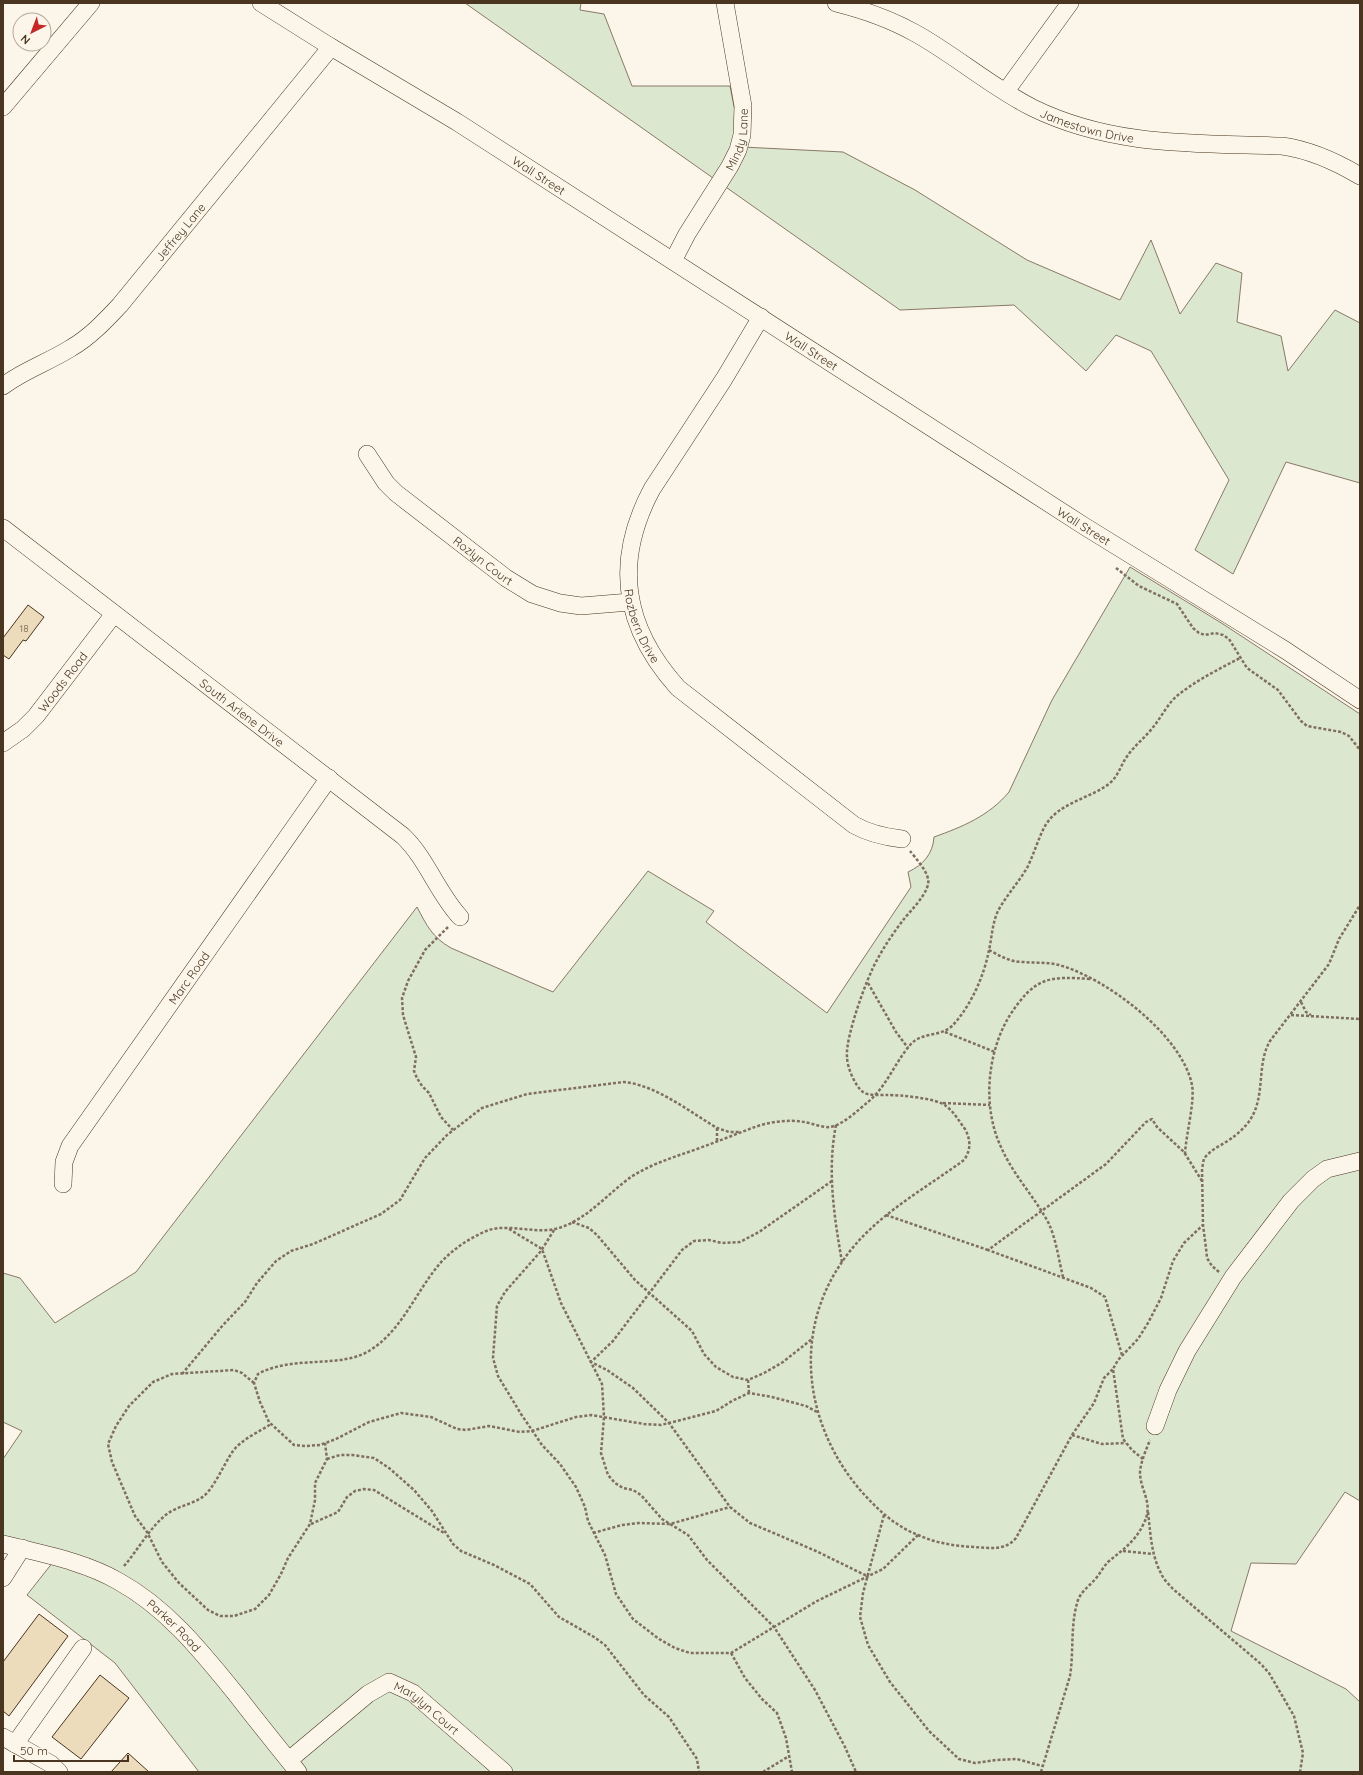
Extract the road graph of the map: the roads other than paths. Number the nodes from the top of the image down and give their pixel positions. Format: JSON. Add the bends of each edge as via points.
{"nodes":[{"id":1,"x":91,"y":3,"type":"edge"},
{"id":2,"x":261,"y":3,"type":"edge"},
{"id":3,"x":725,"y":3,"type":"edge"},
{"id":4,"x":836,"y":3,"type":"edge"},
{"id":5,"x":1070,"y":3,"type":"edge"},
{"id":6,"x":331,"y":47,"type":"junction"},
{"id":7,"x":1006,"y":91,"type":"junction"},
{"id":8,"x":3,"y":107,"type":"edge"},
{"id":9,"x":1360,"y":176,"type":"edge"},
{"id":10,"x":673,"y":261,"type":"junction"},
{"id":11,"x":761,"y":317,"type":"junction"},
{"id":12,"x":3,"y":386,"type":"edge"},
{"id":13,"x":367,"y":454,"type":"dead end"},
{"id":14,"x":3,"y":528,"type":"edge"},
{"id":15,"x":630,"y":602,"type":"junction"},
{"id":16,"x":114,"y":614,"type":"junction"},
{"id":17,"x":1360,"y":700,"type":"edge"},
{"id":18,"x":3,"y":743,"type":"edge"},
{"id":19,"x":329,"y":778,"type":"junction"},
{"id":20,"x":902,"y":839,"type":"road end"},
{"id":21,"x":460,"y":916,"type":"road end"},
{"id":22,"x":1360,"y":1162,"type":"edge"},
{"id":23,"x":63,"y":1184,"type":"dead end"},
{"id":24,"x":1155,"y":1426,"type":"road end"},
{"id":25,"x":3,"y":1544,"type":"edge"},
{"id":26,"x":22,"y":1548,"type":"junction"},
{"id":27,"x":3,"y":1578,"type":"edge"},
{"id":28,"x":83,"y":1648,"type":"dead end"},
{"id":29,"x":9,"y":1741,"type":"edge"},
{"id":30,"x":293,"y":1766,"type":"edge"},
{"id":31,"x":59,"y":1772,"type":"edge"},
{"id":32,"x":504,"y":1772,"type":"edge"}],
"edges":[{"from":1,"to":8,"type":"street"},
{"from":2,"to":6,"type":"street","name":"Wall Street"},
{"from":3,"to":10,"type":"street","name":"Mindy Lane","via":[[743,106],[742,134],[730,166]]},
{"from":4,"to":7,"type":"street","name":"Jamestown Drive","via":[[864,10],[916,33]]},
{"from":5,"to":7,"type":"street"},
{"from":6,"to":10,"type":"street","name":"Wall Street","via":[[457,122]]},
{"from":6,"to":12,"type":"street","name":"Jeffrey Lane","via":[[120,305],[76,345],[22,373]]},
{"from":7,"to":9,"type":"street","name":"Jamestown Drive","via":[[1057,119],[1120,137],[1162,142],[1298,148],[1325,157]]},
{"from":10,"to":11,"type":"street","name":"Wall Street"},
{"from":11,"to":15,"type":"street","name":"Rozbern Drive","via":[[642,507],[634,532],[629,564]]},
{"from":11,"to":17,"type":"street","name":"Wall Street","via":[[1084,526],[1285,650]]},
{"from":13,"to":15,"type":"street","name":"Rozlyn Court","via":[[386,483],[396,493],[521,588],[547,599],[581,606]]},
{"from":14,"to":16,"type":"street","name":"South Arlene Drive"},
{"from":15,"to":20,"type":"street","name":"Rozbern Drive","via":[[652,657],[678,688],[854,826],[882,837]]},
{"from":16,"to":18,"type":"street","name":"Woods Road","via":[[36,716]]},
{"from":16,"to":19,"type":"street","name":"South Arlene Drive"},
{"from":19,"to":21,"type":"street","name":"South Arlene Drive","via":[[409,842],[420,855],[441,894]]},
{"from":19,"to":23,"type":"street","name":"Marc Road","via":[[70,1146],[64,1162]]},
{"from":22,"to":24,"type":"street","via":[[1327,1169],[1313,1178],[1290,1200],[1230,1281],[1187,1351],[1168,1390]]},
{"from":25,"to":26,"type":"street","name":"Parker Road"},
{"from":26,"to":27,"type":"street"},
{"from":26,"to":30,"type":"street","name":"Parker Road","via":[[75,1563],[113,1579],[155,1606],[181,1629],[206,1657]]},
{"from":28,"to":29,"type":"street"},
{"from":29,"to":31,"type":"street","via":[[51,1764]]},
{"from":30,"to":32,"type":"street","name":"Marylyn Court","via":[[368,1694],[389,1682],[413,1693]]}]}
